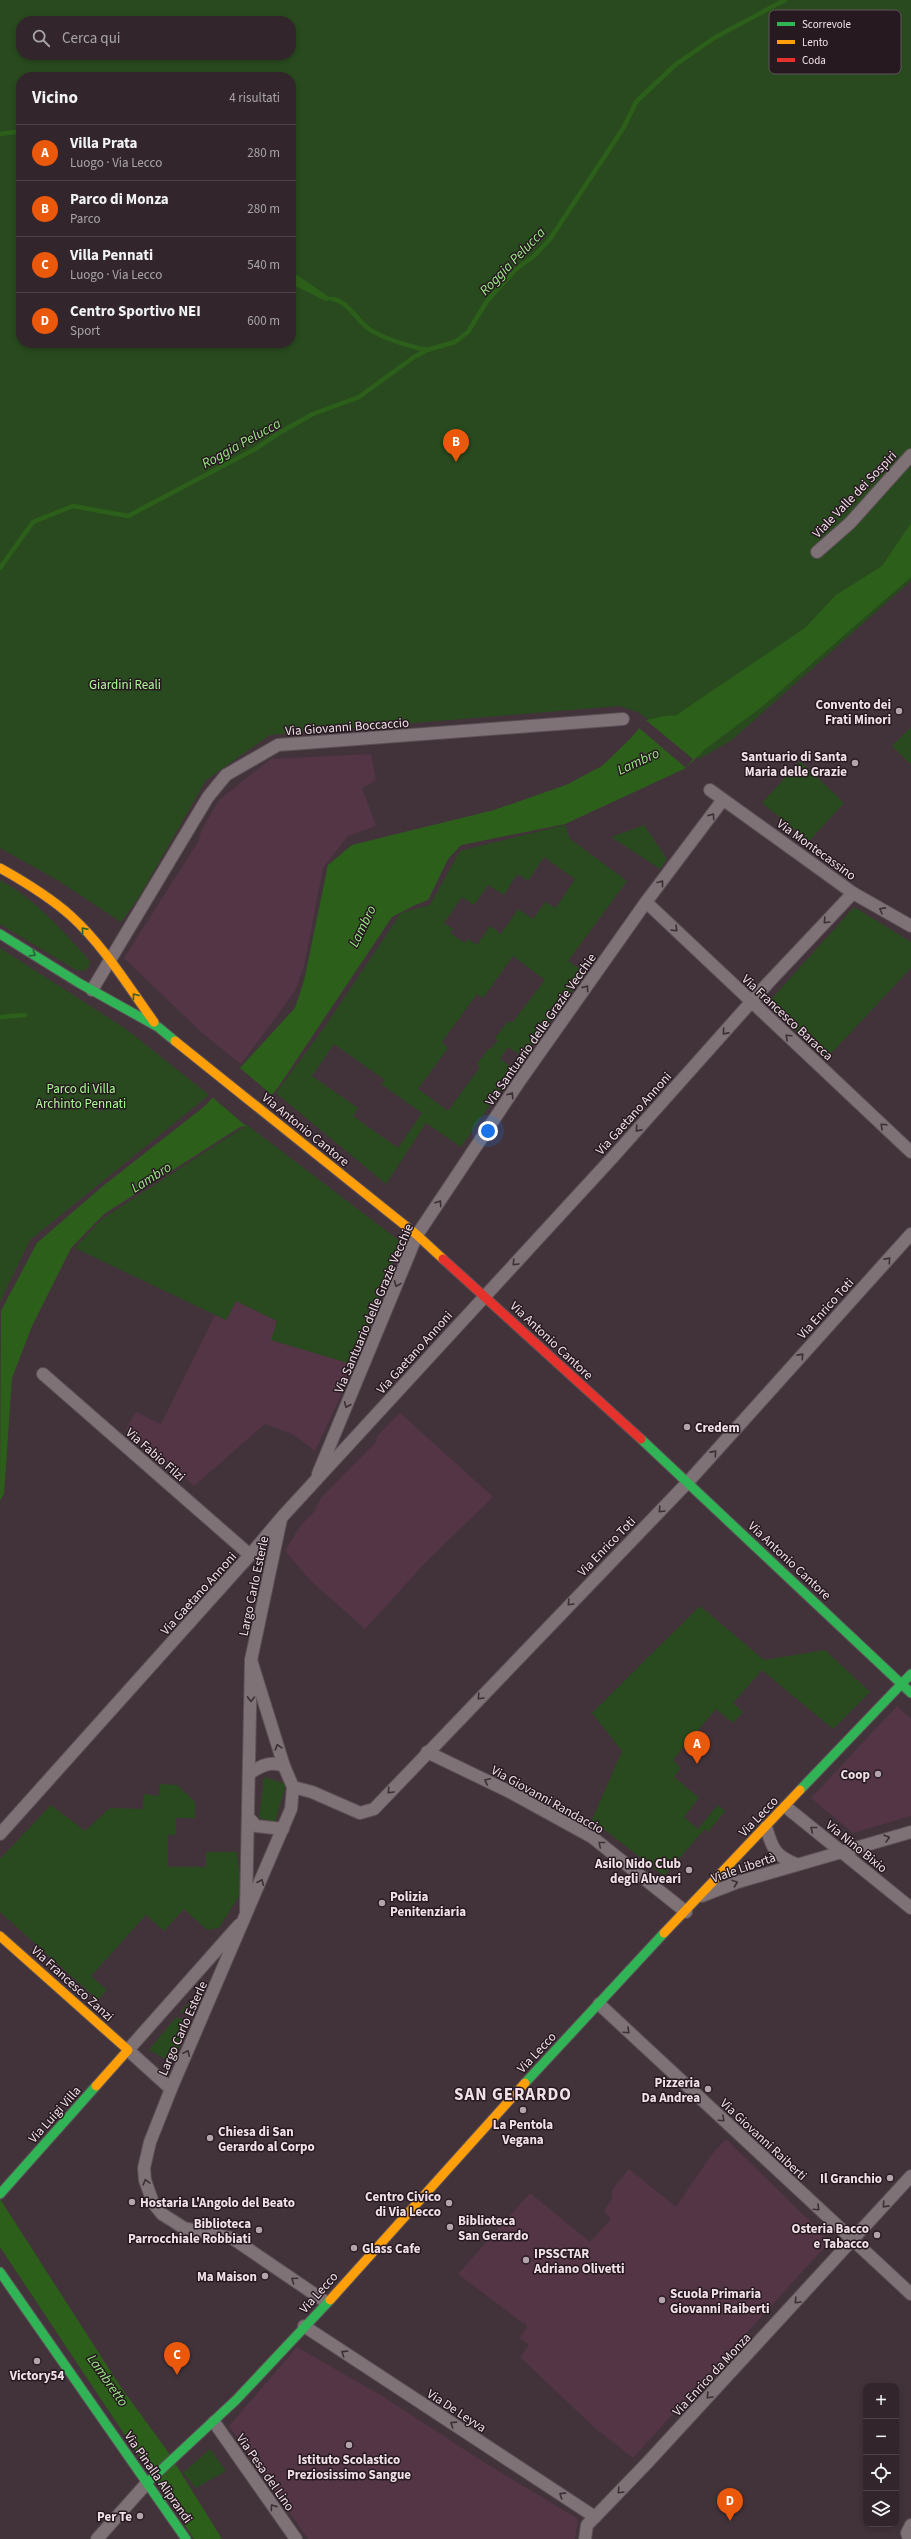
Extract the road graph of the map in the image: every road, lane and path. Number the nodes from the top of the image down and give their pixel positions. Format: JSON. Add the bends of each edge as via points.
{"nodes":[{"id":1,"x":911,"y":455,"type":"edge"},
{"id":2,"x":817,"y":552,"type":"dead end"},
{"id":3,"x":624,"y":719,"type":"dead end"},
{"id":4,"x":710,"y":790,"type":"dead end"},
{"id":5,"x":722,"y":801,"type":"junction"},
{"id":6,"x":0,"y":868,"type":"edge"},
{"id":7,"x":853,"y":893,"type":"junction"},
{"id":8,"x":646,"y":902,"type":"junction"},
{"id":9,"x":911,"y":926,"type":"edge"},
{"id":10,"x":0,"y":934,"type":"edge"},
{"id":11,"x":109,"y":960,"type":"junction"},
{"id":12,"x":92,"y":990,"type":"junction"},
{"id":13,"x":751,"y":1002,"type":"junction"},
{"id":14,"x":158,"y":1027,"type":"junction"},
{"id":15,"x":911,"y":1152,"type":"edge"},
{"id":16,"x":911,"y":1234,"type":"edge"},
{"id":17,"x":417,"y":1235,"type":"junction"},
{"id":18,"x":485,"y":1296,"type":"junction"},
{"id":19,"x":44,"y":1374,"type":"dead end"},
{"id":20,"x":688,"y":1482,"type":"junction"},
{"id":21,"x":314,"y":1483,"type":"junction"},
{"id":22,"x":282,"y":1518,"type":"junction"},
{"id":23,"x":250,"y":1555,"type":"junction"},
{"id":24,"x":251,"y":1660,"type":"junction"},
{"id":25,"x":911,"y":1674,"type":"edge"},
{"id":26,"x":902,"y":1684,"type":"junction"},
{"id":27,"x":911,"y":1693,"type":"edge"},
{"id":28,"x":427,"y":1752,"type":"junction"},
{"id":29,"x":284,"y":1766,"type":"junction"},
{"id":30,"x":250,"y":1773,"type":"junction"},
{"id":31,"x":293,"y":1787,"type":"junction"},
{"id":32,"x":786,"y":1806,"type":"junction"},
{"id":33,"x":249,"y":1818,"type":"junction"},
{"id":34,"x":766,"y":1827,"type":"junction"},
{"id":35,"x":283,"y":1829,"type":"junction"},
{"id":36,"x":911,"y":1832,"type":"edge"},
{"id":37,"x":0,"y":1834,"type":"edge"},
{"id":38,"x":841,"y":1851,"type":"junction"},
{"id":39,"x":796,"y":1864,"type":"junction"},
{"id":40,"x":699,"y":1898,"type":"junction"},
{"id":41,"x":911,"y":1908,"type":"edge"},
{"id":42,"x":686,"y":1912,"type":"junction"},
{"id":43,"x":246,"y":1918,"type":"junction"},
{"id":44,"x":0,"y":1936,"type":"edge"},
{"id":45,"x":599,"y":2004,"type":"junction"},
{"id":46,"x":128,"y":2050,"type":"junction"},
{"id":47,"x":171,"y":2089,"type":"junction"},
{"id":48,"x":911,"y":2176,"type":"edge"},
{"id":49,"x":0,"y":2194,"type":"edge"},
{"id":50,"x":852,"y":2241,"type":"junction"},
{"id":51,"x":0,"y":2272,"type":"edge"},
{"id":52,"x":911,"y":2294,"type":"edge"},
{"id":53,"x":326,"y":2302,"type":"junction"},
{"id":54,"x":304,"y":2326,"type":"junction"},
{"id":55,"x":214,"y":2422,"type":"junction"},
{"id":56,"x":150,"y":2481,"type":"junction"},
{"id":57,"x":595,"y":2517,"type":"junction"},
{"id":58,"x":911,"y":2525,"type":"edge"},
{"id":59,"x":97,"y":2539,"type":"edge"},
{"id":60,"x":186,"y":2539,"type":"edge"},
{"id":61,"x":296,"y":2539,"type":"edge"},
{"id":62,"x":585,"y":2539,"type":"edge"},
{"id":63,"x":909,"y":2539,"type":"edge"}],
"edges":[{"from":1,"to":2,"type":"street","name":"Viale Valle dei Sospiri","via":[[850,523]]},
{"from":3,"to":11,"type":"street","name":"Via Giovanni Boccaccio","via":[[278,745],[226,775],[208,797]]},
{"from":4,"to":5,"type":"street","name":"Via Montecassino"},
{"from":5,"to":7,"type":"street","name":"Via Montecassino"},
{"from":8,"to":5,"type":"street","name":"Via Santuario delle Grazie Vecchie","one_way":true},
{"from":11,"to":6,"type":"main road","one_way":true,"via":[[79,924],[32,885]]},
{"from":9,"to":7,"type":"street","name":"Via Montecassino","one_way":true},
{"from":7,"to":13,"type":"street","name":"Via Gaetano Annoni","one_way":true},
{"from":8,"to":13,"type":"street","name":"Via Francesco Baracca","one_way":true},
{"from":17,"to":8,"type":"street","name":"Via Santuario delle Grazie Vecchie","one_way":true,"via":[[519,1082]]},
{"from":10,"to":12,"type":"main road","one_way":true},
{"from":11,"to":12,"type":"street","name":"Via Giovanni Boccaccio"},
{"from":14,"to":11,"type":"main road","one_way":true},
{"from":12,"to":14,"type":"main road"},
{"from":15,"to":13,"type":"street","name":"Via Francesco Baracca","one_way":true},
{"from":13,"to":18,"type":"street","name":"Via Gaetano Annoni","one_way":true},
{"from":14,"to":17,"type":"main road","name":"Via Antonio Cantore"},
{"from":20,"to":16,"type":"street","name":"Via Enrico Toti","one_way":true},
{"from":17,"to":18,"type":"main road","name":"Via Antonio Cantore"},
{"from":17,"to":21,"type":"street","name":"Via Santuario delle Grazie Vecchie","one_way":true},
{"from":18,"to":20,"type":"main road","name":"Via Antonio Cantore"},
{"from":18,"to":21,"type":"street","name":"Via Gaetano Annoni"},
{"from":19,"to":23,"type":"street","name":"Via Fabio Filzi"},
{"from":20,"to":26,"type":"main road","name":"Via Antonio Cantore"},
{"from":20,"to":28,"type":"street","name":"Via Enrico Toti","one_way":true},
{"from":21,"to":22,"type":"street","name":"Via Gaetano Annoni"},
{"from":22,"to":23,"type":"street","name":"Via Gaetano Annoni"},
{"from":22,"to":24,"type":"street","name":"Largo Carlo Esterle"},
{"from":23,"to":37,"type":"street","name":"Via Gaetano Annoni"},
{"from":29,"to":24,"type":"street","name":"Largo Carlo Esterle","one_way":true},
{"from":24,"to":30,"type":"street","name":"Largo Carlo Esterle","one_way":true},
{"from":25,"to":26,"type":"main road","name":"Via Lecco"},
{"from":26,"to":27,"type":"main road","name":"Via Antonio Cantore"},
{"from":26,"to":32,"type":"main road","name":"Via Lecco"},
{"from":28,"to":31,"type":"street","name":"Via Enrico Toti","one_way":true,"via":[[374,1809],[368,1812],[360,1813],[312,1792]]},
{"from":42,"to":28,"type":"street","name":"Via Giovanni Randaccio","one_way":true,"via":[[592,1837],[508,1791]]},
{"from":29,"to":30,"type":"street","via":[[274,1763],[261,1766]]},
{"from":29,"to":31,"type":"street","name":"Largo Carlo Esterle"},
{"from":30,"to":33,"type":"street","name":"Largo Carlo Esterle"},
{"from":31,"to":35,"type":"street","name":"Largo Carlo Esterle","via":[[291,1809]]},
{"from":32,"to":34,"type":"main road","name":"Via Lecco"},
{"from":38,"to":32,"type":"street","name":"Via Nino Bixio","one_way":true},
{"from":33,"to":35,"type":"street","via":[[256,1826]]},
{"from":33,"to":43,"type":"street","name":"Largo Carlo Esterle"},
{"from":34,"to":39,"type":"street","name":"Viale Libertà","via":[[771,1846],[779,1855]]},
{"from":34,"to":40,"type":"main road","name":"Via Lecco"},
{"from":43,"to":35,"type":"street","name":"Largo Carlo Esterle","one_way":true},
{"from":38,"to":36,"type":"street","name":"Viale Libertà","one_way":true},
{"from":38,"to":39,"type":"street","name":"Viale Libertà"},
{"from":38,"to":41,"type":"street","name":"Via Nino Bixio"},
{"from":40,"to":39,"type":"street","name":"Viale Libertà","one_way":true,"via":[[738,1882]]},
{"from":40,"to":42,"type":"main road","name":"Via Lecco"},
{"from":42,"to":45,"type":"main road","name":"Via Lecco"},
{"from":43,"to":46,"type":"street","name":"Largo Carlo Esterle"},
{"from":47,"to":43,"type":"street","name":"Largo Carlo Esterle","one_way":true},
{"from":44,"to":46,"type":"main road","name":"Via Francesco Zanzi"},
{"from":45,"to":50,"type":"street","name":"Via Giovanni Raiberti","one_way":true},
{"from":45,"to":53,"type":"main road","name":"Via Lecco"},
{"from":46,"to":47,"type":"street","name":"Largo Carlo Esterle"},
{"from":46,"to":49,"type":"main road","name":"Via Luigi Villa"},
{"from":53,"to":47,"type":"street","one_way":true,"via":[[232,2238],[184,2228],[162,2214],[153,2203],[145,2180],[144,2168],[150,2142]]},
{"from":48,"to":50,"type":"street","name":"Via Enrico da Monza","one_way":true},
{"from":50,"to":52,"type":"street","name":"Via Giovanni Raiberti"},
{"from":50,"to":57,"type":"street","name":"Via Enrico da Monza","one_way":true},
{"from":51,"to":56,"type":"main road","name":"Via Pinalla Aliprandi"},
{"from":53,"to":54,"type":"main road","name":"Via Lecco"},
{"from":54,"to":55,"type":"main road","name":"Via Lecco"},
{"from":57,"to":54,"type":"street","name":"Via De Leyva","one_way":true},
{"from":55,"to":56,"type":"main road","name":"Via Lecco"},
{"from":61,"to":55,"type":"street","name":"Via Pesa del Lino","one_way":true},
{"from":56,"to":59,"type":"street"},
{"from":56,"to":60,"type":"main road","name":"Via Pinalla Aliprandi"},
{"from":57,"to":62,"type":"street","name":"Via Enrico da Monza","via":[[587,2525]]},
{"from":58,"to":63,"type":"street","via":[[907,2533]]}]}
